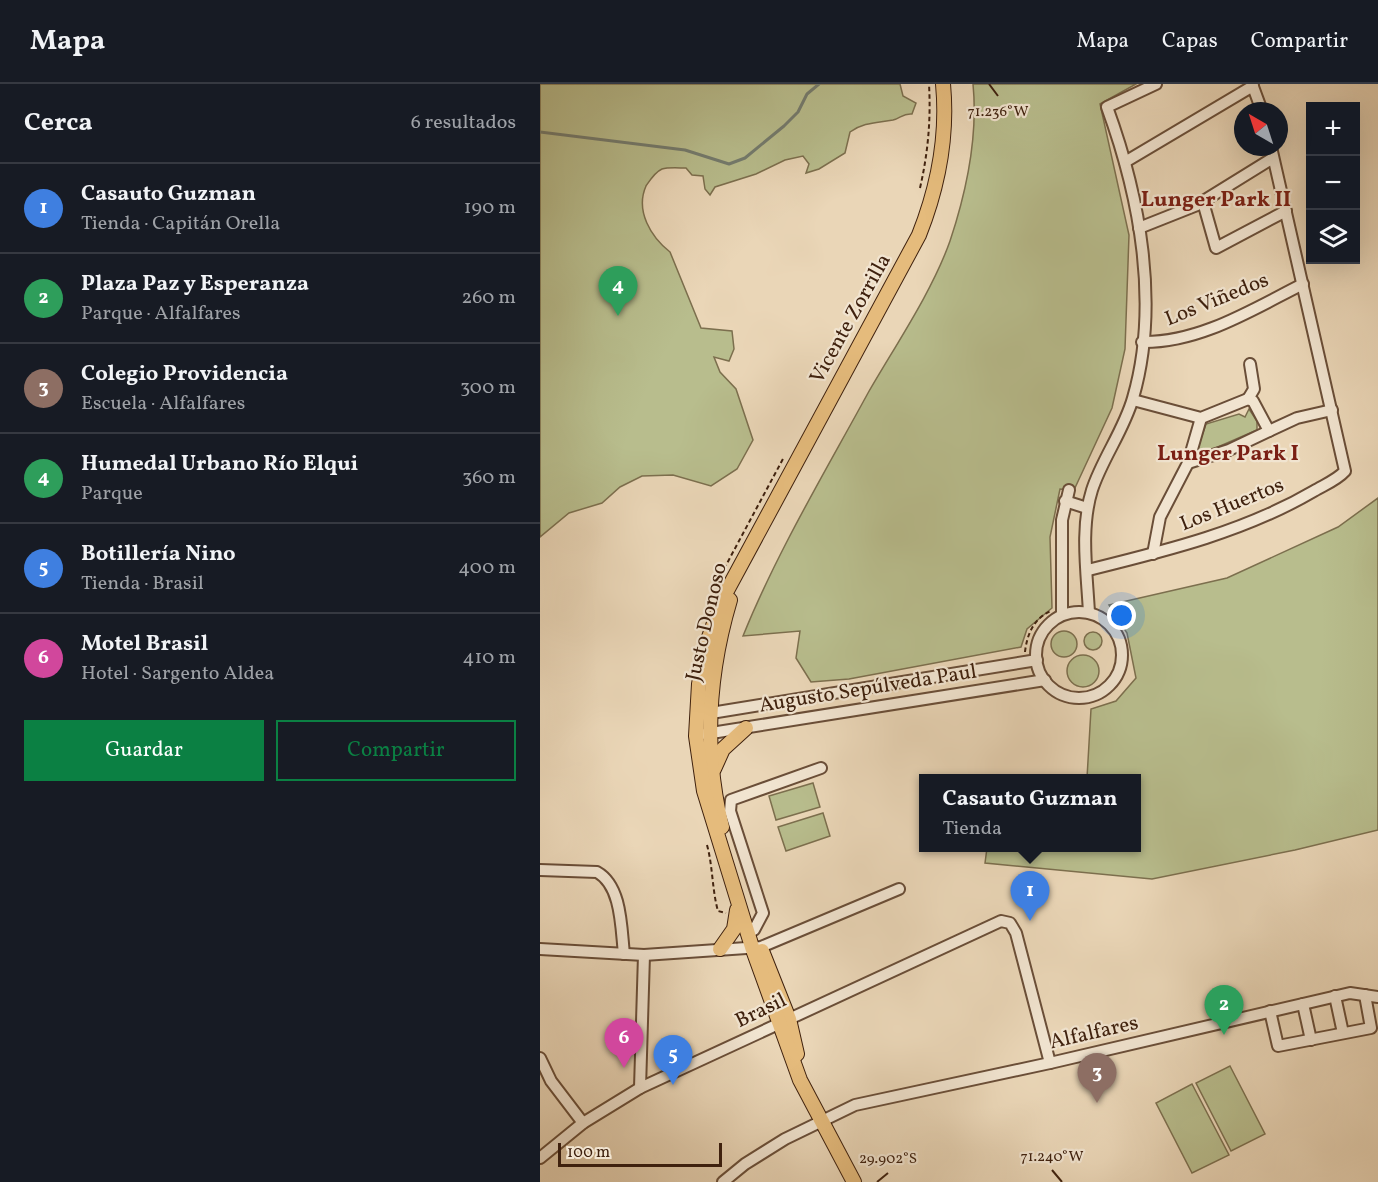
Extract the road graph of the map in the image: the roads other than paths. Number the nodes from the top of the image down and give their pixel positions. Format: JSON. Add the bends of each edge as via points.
{"nodes":[{"id":1,"x":943,"y":84,"type":"edge"},
{"id":2,"x":1156,"y":84,"type":"edge"},
{"id":3,"x":1253,"y":85,"type":"edge"},
{"id":4,"x":1259,"y":102,"type":"edge"},
{"id":5,"x":1266,"y":156,"type":"edge"},
{"id":6,"x":1273,"y":156,"type":"edge"},
{"id":7,"x":1125,"y":162,"type":"junction"},
{"id":8,"x":1203,"y":202,"type":"junction"},
{"id":9,"x":1286,"y":211,"type":"junction"},
{"id":10,"x":1139,"y":228,"type":"junction"},
{"id":11,"x":1303,"y":285,"type":"junction"},
{"id":12,"x":1142,"y":342,"type":"junction"},
{"id":13,"x":1250,"y":364,"type":"dead end"},
{"id":14,"x":1248,"y":399,"type":"junction"},
{"id":15,"x":1132,"y":400,"type":"junction"},
{"id":16,"x":1332,"y":410,"type":"junction"},
{"id":17,"x":1201,"y":418,"type":"junction"},
{"id":18,"x":1269,"y":430,"type":"junction"},
{"id":19,"x":1188,"y":463,"type":"junction"},
{"id":20,"x":1087,"y":508,"type":"junction"},
{"id":21,"x":1154,"y":554,"type":"junction"},
{"id":22,"x":744,"y":558,"type":"joint"},
{"id":23,"x":1088,"y":570,"type":"junction"},
{"id":24,"x":1059,"y":612,"type":"junction"},
{"id":25,"x":1089,"y":613,"type":"junction"},
{"id":26,"x":1037,"y":660,"type":"junction"},
{"id":27,"x":1045,"y":680,"type":"junction"},
{"id":28,"x":806,"y":697,"type":"junction"},
{"id":29,"x":703,"y":714,"type":"junction"},
{"id":30,"x":809,"y":718,"type":"junction"},
{"id":31,"x":746,"y":728,"type":"junction"},
{"id":32,"x":703,"y":735,"type":"junction"},
{"id":33,"x":821,"y":768,"type":"dead end"},
{"id":34,"x":713,"y":777,"type":"junction"},
{"id":35,"x":540,"y":870,"type":"edge"},
{"id":36,"x":899,"y":889,"type":"dead end"},
{"id":37,"x":735,"y":896,"type":"junction"},
{"id":38,"x":754,"y":930,"type":"junction"},
{"id":39,"x":756,"y":947,"type":"junction"},
{"id":40,"x":540,"y":949,"type":"edge"},
{"id":41,"x":720,"y":949,"type":"junction"},
{"id":42,"x":624,"y":954,"type":"junction"},
{"id":43,"x":644,"y":955,"type":"junction"},
{"id":44,"x":1365,"y":995,"type":"junction"},
{"id":45,"x":1335,"y":996,"type":"junction"},
{"id":46,"x":1378,"y":997,"type":"edge"},
{"id":47,"x":1303,"y":1004,"type":"junction"},
{"id":48,"x":1270,"y":1011,"type":"junction"},
{"id":49,"x":784,"y":1022,"type":"junction"},
{"id":50,"x":1343,"y":1033,"type":"junction"},
{"id":51,"x":1311,"y":1040,"type":"junction"},
{"id":52,"x":540,"y":1058,"type":"edge"},
{"id":53,"x":1050,"y":1063,"type":"junction"},
{"id":54,"x":640,"y":1088,"type":"junction"},
{"id":55,"x":820,"y":1121,"type":"junction"},
{"id":56,"x":583,"y":1123,"type":"junction"},
{"id":57,"x":540,"y":1158,"type":"edge"},
{"id":58,"x":723,"y":1182,"type":"edge"},
{"id":59,"x":855,"y":1182,"type":"edge"}],
"edges":[{"from":1,"to":22,"type":"main road","name":"Vicente Zorrilla","via":[[941,156],[933,196],[919,235]]},
{"from":2,"to":7,"type":"street","via":[[1107,107]]},
{"from":3,"to":4,"type":"street"},
{"from":3,"to":7,"type":"street"},
{"from":5,"to":8,"type":"street"},
{"from":6,"to":9,"type":"street","name":"Los Huertos"},
{"from":7,"to":10,"type":"street"},
{"from":8,"to":9,"type":"street","via":[[1216,248]]},
{"from":8,"to":10,"type":"street"},
{"from":9,"to":11,"type":"street","name":"Los Huertos"},
{"from":10,"to":12,"type":"street","via":[[1144,285]]},
{"from":11,"to":12,"type":"street","name":"Los Viñedos","via":[[1190,337],[1166,343]]},
{"from":11,"to":16,"type":"street","name":"Los Huertos"},
{"from":12,"to":15,"type":"street"},
{"from":13,"to":14,"type":"street","via":[[1254,389]]},
{"from":14,"to":17,"type":"street"},
{"from":14,"to":18,"type":"street","via":[[1254,401]]},
{"from":15,"to":17,"type":"street"},
{"from":15,"to":20,"type":"street"},
{"from":16,"to":18,"type":"street"},
{"from":16,"to":21,"type":"street","name":"Los Huertos","via":[[1345,467],[1341,475],[1268,514]]},
{"from":17,"to":19,"type":"street","name":"Los Huertos"},
{"from":18,"to":19,"type":"street","via":[[1229,450]]},
{"from":19,"to":21,"type":"street","name":"Los Huertos","via":[[1160,517]]},
{"from":20,"to":23,"type":"street"},
{"from":20,"to":24,"type":"street","via":[[1067,495]]},
{"from":21,"to":23,"type":"street","name":"Los Huertos"},
{"from":22,"to":29,"type":"main road","name":"Justo Donoso"},
{"from":23,"to":25,"type":"street"},
{"from":24,"to":25,"type":"street"},
{"from":24,"to":26,"type":"street","via":[[1042,633]]},
{"from":25,"to":27,"type":"street","via":[[1101,617],[1119,637],[1122,664],[1115,678],[1092,696],[1077,698],[1062,694]]},
{"from":26,"to":27,"type":"street"},
{"from":26,"to":28,"type":"street","name":"Augusto Sepúlveda Paul"},
{"from":27,"to":30,"type":"street","name":"Augusto Sepúlveda Paul"},
{"from":28,"to":29,"type":"street","name":"Augusto Sepúlveda Paul"},
{"from":28,"to":30,"type":"street"},
{"from":29,"to":32,"type":"main road","name":"Justo Donoso"},
{"from":30,"to":31,"type":"street","name":"Augusto Sepúlveda Paul"},
{"from":31,"to":32,"type":"street","name":"Augusto Sepúlveda Paul"},
{"from":31,"to":34,"type":"main road","via":[[723,749]]},
{"from":32,"to":34,"type":"main road","name":"Justo Donoso"},
{"from":32,"to":37,"type":"main road","name":"Justo Donoso","via":[[704,791]]},
{"from":33,"to":38,"type":"street","via":[[731,800],[730,811],[763,913]]},
{"from":34,"to":38,"type":"main road","name":"Justo Donoso","via":[[724,836]]},
{"from":35,"to":42,"type":"street","via":[[597,872],[603,876],[618,900]]},
{"from":36,"to":39,"type":"street"},
{"from":37,"to":39,"type":"main road","name":"Justo Donoso"},
{"from":37,"to":41,"type":"main road","via":[[736,922]]},
{"from":38,"to":39,"type":"main road","name":"Justo Donoso"},
{"from":39,"to":41,"type":"street"},
{"from":39,"to":49,"type":"main road","name":"Justo Donoso"},
{"from":40,"to":42,"type":"street"},
{"from":41,"to":43,"type":"street"},
{"from":42,"to":43,"type":"street"},
{"from":43,"to":54,"type":"street"},
{"from":44,"to":45,"type":"street","name":"Alfalfares"},
{"from":44,"to":46,"type":"street","name":"Alfalfares"},
{"from":44,"to":50,"type":"street","via":[[1371,1028]]},
{"from":45,"to":47,"type":"street","name":"Alfalfares"},
{"from":45,"to":50,"type":"street"},
{"from":47,"to":48,"type":"street","name":"Alfalfares"},
{"from":47,"to":51,"type":"street"},
{"from":48,"to":51,"type":"street","via":[[1278,1046]]},
{"from":48,"to":53,"type":"street","name":"Alfalfares"},
{"from":49,"to":53,"type":"street","name":"Brasil","via":[[1001,921],[1010,923],[1016,933]]},
{"from":49,"to":54,"type":"street","name":"Brasil"},
{"from":49,"to":55,"type":"main road","name":"Justo Donoso","via":[[800,1080]]},
{"from":50,"to":51,"type":"street"},
{"from":52,"to":56,"type":"street","via":[[551,1081]]},
{"from":53,"to":55,"type":"street","name":"Alfalfares","via":[[855,1105]]},
{"from":54,"to":56,"type":"street","name":"Brasil"},
{"from":55,"to":58,"type":"street","via":[[745,1164]]},
{"from":55,"to":59,"type":"main road","name":"Justo Donoso"},
{"from":56,"to":57,"type":"street","name":"Brasil"}]}
